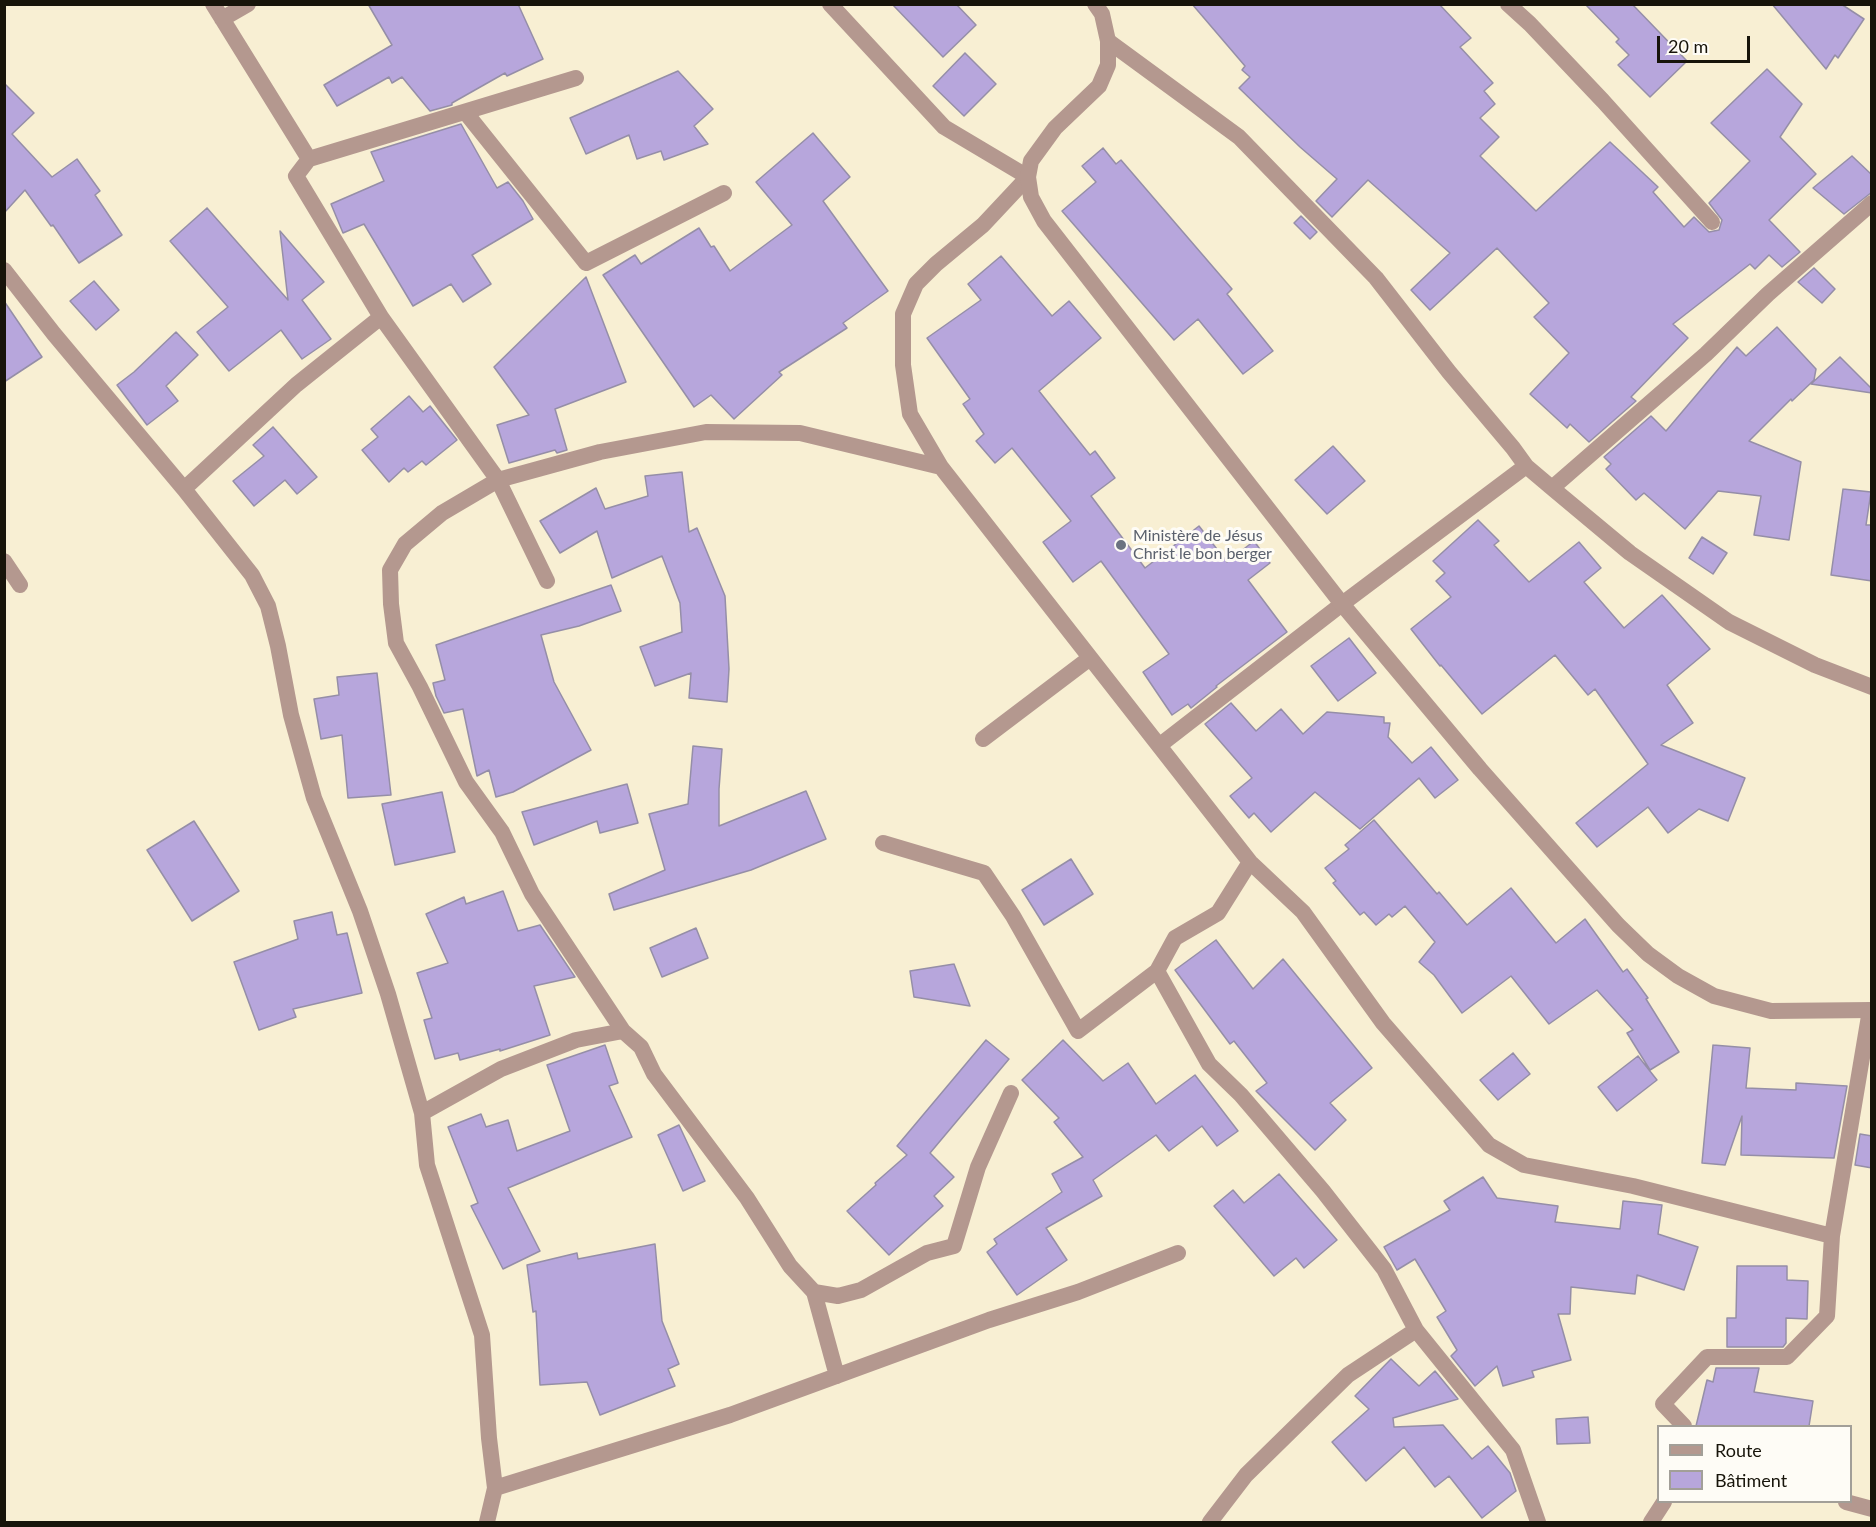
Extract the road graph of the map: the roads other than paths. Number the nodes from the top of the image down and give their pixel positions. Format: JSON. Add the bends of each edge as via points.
{"nodes":[{"id":1,"x":248,"y":4,"type":"edge"},
{"id":2,"x":830,"y":4,"type":"edge"},
{"id":3,"x":1095,"y":4,"type":"edge"},
{"id":4,"x":1508,"y":4,"type":"edge"},
{"id":5,"x":217,"y":12,"type":"edge"},
{"id":6,"x":1108,"y":41,"type":"junction"},
{"id":7,"x":576,"y":78,"type":"dead end"},
{"id":8,"x":466,"y":113,"type":"junction"},
{"id":9,"x":309,"y":159,"type":"junction"},
{"id":10,"x":1028,"y":177,"type":"junction"},
{"id":11,"x":724,"y":193,"type":"dead end"},
{"id":12,"x":1872,"y":203,"type":"edge"},
{"id":13,"x":1712,"y":222,"type":"dead end"},
{"id":14,"x":4,"y":270,"type":"edge"},
{"id":15,"x":381,"y":317,"type":"junction"},
{"id":16,"x":1526,"y":466,"type":"junction"},
{"id":17,"x":941,"y":467,"type":"junction"},
{"id":18,"x":498,"y":480,"type":"junction"},
{"id":19,"x":1552,"y":488,"type":"junction"},
{"id":20,"x":184,"y":489,"type":"junction"},
{"id":21,"x":4,"y":561,"type":"edge"},
{"id":22,"x":547,"y":581,"type":"dead end"},
{"id":23,"x":20,"y":585,"type":"dead end"},
{"id":24,"x":1342,"y":604,"type":"junction"},
{"id":25,"x":1089,"y":658,"type":"junction"},
{"id":26,"x":1872,"y":687,"type":"edge"},
{"id":27,"x":983,"y":739,"type":"dead end"},
{"id":28,"x":1160,"y":745,"type":"junction"},
{"id":29,"x":883,"y":843,"type":"dead end"},
{"id":30,"x":1250,"y":862,"type":"junction"},
{"id":31,"x":1157,"y":971,"type":"junction"},
{"id":32,"x":1871,"y":1010,"type":"edge"},
{"id":33,"x":623,"y":1031,"type":"junction"},
{"id":34,"x":1011,"y":1093,"type":"dead end"},
{"id":35,"x":422,"y":1113,"type":"junction"},
{"id":36,"x":1832,"y":1236,"type":"junction"},
{"id":37,"x":1179,"y":1253,"type":"dead end"},
{"id":38,"x":814,"y":1292,"type":"junction"},
{"id":39,"x":1416,"y":1330,"type":"junction"},
{"id":40,"x":837,"y":1376,"type":"junction"},
{"id":41,"x":1683,"y":1425,"type":"edge"},
{"id":42,"x":495,"y":1488,"type":"junction"},
{"id":43,"x":1663,"y":1503,"type":"edge"},
{"id":44,"x":1850,"y":1503,"type":"edge"},
{"id":45,"x":1872,"y":1509,"type":"edge"},
{"id":46,"x":487,"y":1522,"type":"edge"},
{"id":47,"x":1210,"y":1522,"type":"edge"},
{"id":48,"x":1538,"y":1522,"type":"edge"},
{"id":49,"x":1651,"y":1522,"type":"edge"}],
"edges":[{"from":1,"to":5,"type":"street"},
{"from":2,"to":10,"type":"street","via":[[944,127]]},
{"from":3,"to":6,"type":"street","via":[[1102,14]]},
{"from":4,"to":13,"type":"street","via":[[1603,101]]},
{"from":5,"to":9,"type":"street"},
{"from":6,"to":10,"type":"street","via":[[1108,65],[1099,87],[1050,136],[1031,161]]},
{"from":6,"to":16,"type":"street","via":[[1239,137],[1376,278]]},
{"from":7,"to":8,"type":"street"},
{"from":8,"to":9,"type":"street"},
{"from":8,"to":11,"type":"street","via":[[586,263]]},
{"from":9,"to":15,"type":"street","via":[[296,176]]},
{"from":10,"to":17,"type":"street","via":[[983,225],[916,284],[903,314],[903,364],[910,414]]},
{"from":10,"to":24,"type":"street","via":[[1031,197],[1044,220]]},
{"from":12,"to":19,"type":"street"},
{"from":14,"to":20,"type":"street"},
{"from":15,"to":18,"type":"street"},
{"from":15,"to":20,"type":"street","via":[[296,385]]},
{"from":16,"to":19,"type":"street"},
{"from":16,"to":24,"type":"street"},
{"from":17,"to":18,"type":"street","via":[[800,433],[706,432],[600,452]]},
{"from":17,"to":25,"type":"street"},
{"from":18,"to":22,"type":"street"},
{"from":18,"to":33,"type":"street","via":[[442,513],[405,544],[390,570],[396,643],[466,782],[502,832],[532,894]]},
{"from":19,"to":26,"type":"street","via":[[1630,553],[1729,621],[1815,665]]},
{"from":20,"to":35,"type":"street","via":[[252,575],[268,606],[291,715],[314,798],[360,911]]},
{"from":21,"to":23,"type":"street"},
{"from":24,"to":28,"type":"street"},
{"from":24,"to":32,"type":"street","via":[[1480,769],[1648,954],[1714,996],[1770,1011]]},
{"from":25,"to":27,"type":"street"},
{"from":25,"to":28,"type":"street"},
{"from":28,"to":30,"type":"street"},
{"from":29,"to":31,"type":"street","via":[[984,873],[1078,1030]]},
{"from":30,"to":31,"type":"street","via":[[1218,913],[1174,938]]},
{"from":30,"to":36,"type":"street","via":[[1303,912],[1383,1023],[1489,1145],[1524,1165],[1633,1186]]},
{"from":31,"to":39,"type":"street","via":[[1209,1064],[1241,1095],[1323,1191],[1384,1269]]},
{"from":32,"to":36,"type":"street"},
{"from":33,"to":35,"type":"street","via":[[576,1040],[501,1069]]},
{"from":33,"to":38,"type":"street","via":[[641,1047],[654,1074],[747,1198],[790,1266]]},
{"from":34,"to":38,"type":"street","via":[[978,1167],[954,1246],[927,1252],[861,1290],[838,1296]]},
{"from":35,"to":42,"type":"street","via":[[427,1165],[482,1335]]},
{"from":36,"to":41,"type":"street","via":[[1827,1316],[1787,1357],[1707,1357],[1663,1404]]},
{"from":37,"to":40,"type":"street"},
{"from":38,"to":40,"type":"street"},
{"from":39,"to":47,"type":"street","via":[[1348,1375],[1246,1475]]},
{"from":39,"to":48,"type":"street","via":[[1513,1450]]},
{"from":40,"to":42,"type":"street","via":[[730,1415]]},
{"from":42,"to":46,"type":"street"},
{"from":43,"to":49,"type":"street"},
{"from":44,"to":45,"type":"street"}]}
